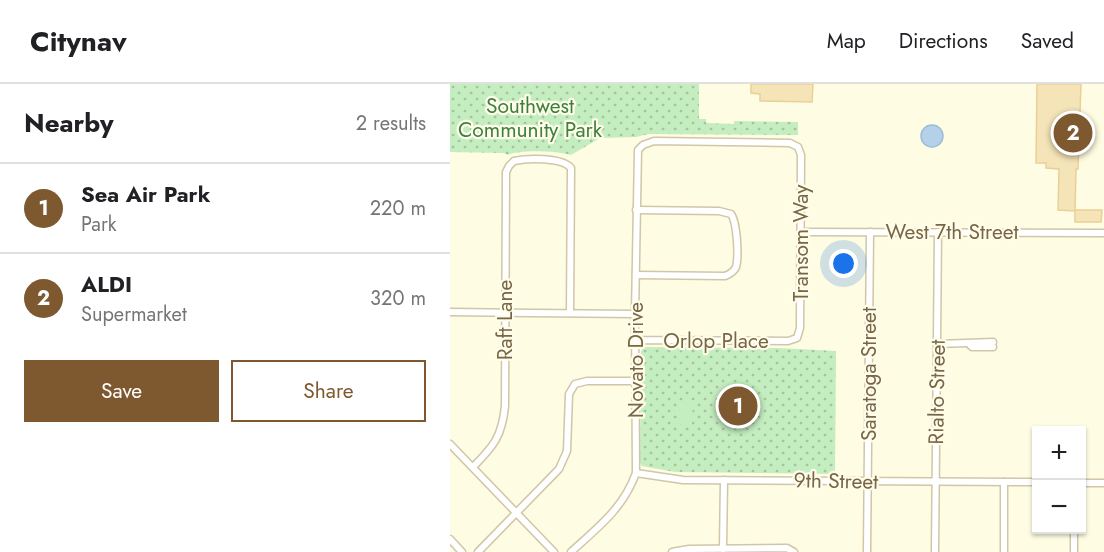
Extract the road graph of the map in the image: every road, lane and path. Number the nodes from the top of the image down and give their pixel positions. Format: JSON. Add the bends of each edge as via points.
{"nodes":[{"id":1,"x":798,"y":147,"type":"joint"},
{"id":2,"x":636,"y":210,"type":"junction"},
{"id":3,"x":801,"y":232,"type":"junction"},
{"id":4,"x":870,"y":232,"type":"junction"},
{"id":5,"x":938,"y":232,"type":"junction"},
{"id":6,"x":1104,"y":233,"type":"edge"},
{"id":7,"x":636,"y":275,"type":"junction"},
{"id":8,"x":450,"y":312,"type":"edge"},
{"id":9,"x":505,"y":313,"type":"junction"},
{"id":10,"x":570,"y":313,"type":"junction"},
{"id":11,"x":635,"y":314,"type":"junction"},
{"id":12,"x":796,"y":338,"type":"joint"},
{"id":13,"x":635,"y":340,"type":"junction"},
{"id":14,"x":938,"y":344,"type":"junction"},
{"id":15,"x":993,"y":344,"type":"dead end"},
{"id":16,"x":635,"y":381,"type":"junction"},
{"id":17,"x":450,"y":444,"type":"edge"},
{"id":18,"x":473,"y":467,"type":"junction"},
{"id":19,"x":636,"y":472,"type":"junction"},
{"id":20,"x":724,"y":480,"type":"junction"},
{"id":21,"x":868,"y":481,"type":"junction"},
{"id":22,"x":935,"y":482,"type":"junction"},
{"id":23,"x":1004,"y":482,"type":"junction"},
{"id":24,"x":1032,"y":482,"type":"edge"},
{"id":25,"x":1086,"y":483,"type":"edge"},
{"id":26,"x":1104,"y":483,"type":"edge"},
{"id":27,"x":516,"y":513,"type":"junction"},
{"id":28,"x":1074,"y":534,"type":"edge"},
{"id":29,"x":450,"y":539,"type":"edge"},
{"id":30,"x":723,"y":549,"type":"junction"},
{"id":31,"x":462,"y":552,"type":"edge"},
{"id":32,"x":478,"y":552,"type":"edge"},
{"id":33,"x":554,"y":552,"type":"edge"},
{"id":34,"x":571,"y":552,"type":"edge"},
{"id":35,"x":672,"y":552,"type":"edge"},
{"id":36,"x":794,"y":552,"type":"edge"},
{"id":37,"x":867,"y":552,"type":"edge"},
{"id":38,"x":935,"y":552,"type":"edge"},
{"id":39,"x":1004,"y":552,"type":"edge"},
{"id":40,"x":1074,"y":552,"type":"edge"}],
"edges":[{"from":1,"to":2,"type":"street","name":"Novato Drive","via":[[790,143],[654,141],[643,145],[637,156]]},
{"from":1,"to":3,"type":"street","name":"Transom Way"},
{"from":2,"to":7,"type":"street","name":"Novato Drive"},
{"from":2,"to":7,"type":"street","via":[[719,211],[731,214],[736,224],[736,263],[729,275]]},
{"from":3,"to":4,"type":"street","name":"West 7th Street"},
{"from":3,"to":12,"type":"street","name":"Transom Way","via":[[800,328]]},
{"from":4,"to":5,"type":"street","name":"West 7th Street"},
{"from":4,"to":21,"type":"street","name":"Saratoga Street"},
{"from":5,"to":6,"type":"street","name":"West 7th Street"},
{"from":5,"to":14,"type":"street","name":"Rialto Street"},
{"from":7,"to":11,"type":"street","name":"Novato Drive"},
{"from":8,"to":9,"type":"street"},
{"from":9,"to":10,"type":"street"},
{"from":9,"to":10,"type":"street","name":"Raft Lane","via":[[506,172],[518,159],[558,160],[571,171]]},
{"from":9,"to":18,"type":"street","name":"Raft Lane","via":[[503,424],[492,449]]},
{"from":10,"to":11,"type":"street"},
{"from":11,"to":13,"type":"street","name":"Novato Drive"},
{"from":12,"to":13,"type":"street","name":"Orlop Place"},
{"from":13,"to":16,"type":"street","name":"Novato Drive"},
{"from":14,"to":15,"type":"street"},
{"from":14,"to":22,"type":"street","name":"Rialto Street"},
{"from":16,"to":19,"type":"street","name":"Novato Drive"},
{"from":16,"to":27,"type":"street","via":[[575,384],[569,394],[564,460],[552,478]]},
{"from":17,"to":18,"type":"street"},
{"from":18,"to":27,"type":"street"},
{"from":19,"to":20,"type":"street","name":"9th Street","via":[[670,479]]},
{"from":19,"to":34,"type":"street","name":"Novato Drive","via":[[619,506]]},
{"from":20,"to":21,"type":"street","name":"9th Street"},
{"from":20,"to":30,"type":"street"},
{"from":21,"to":22,"type":"street","name":"9th Street"},
{"from":21,"to":37,"type":"street","name":"Saratoga Street"},
{"from":22,"to":23,"type":"street","name":"9th Street"},
{"from":22,"to":38,"type":"street","name":"Rialto Street"},
{"from":23,"to":24,"type":"street","name":"9th Street"},
{"from":23,"to":39,"type":"street"},
{"from":25,"to":26,"type":"street"},
{"from":27,"to":32,"type":"street"},
{"from":27,"to":33,"type":"street"},
{"from":28,"to":40,"type":"street"},
{"from":29,"to":31,"type":"street"},
{"from":30,"to":35,"type":"street"},
{"from":30,"to":36,"type":"street","via":[[787,548]]}]}
